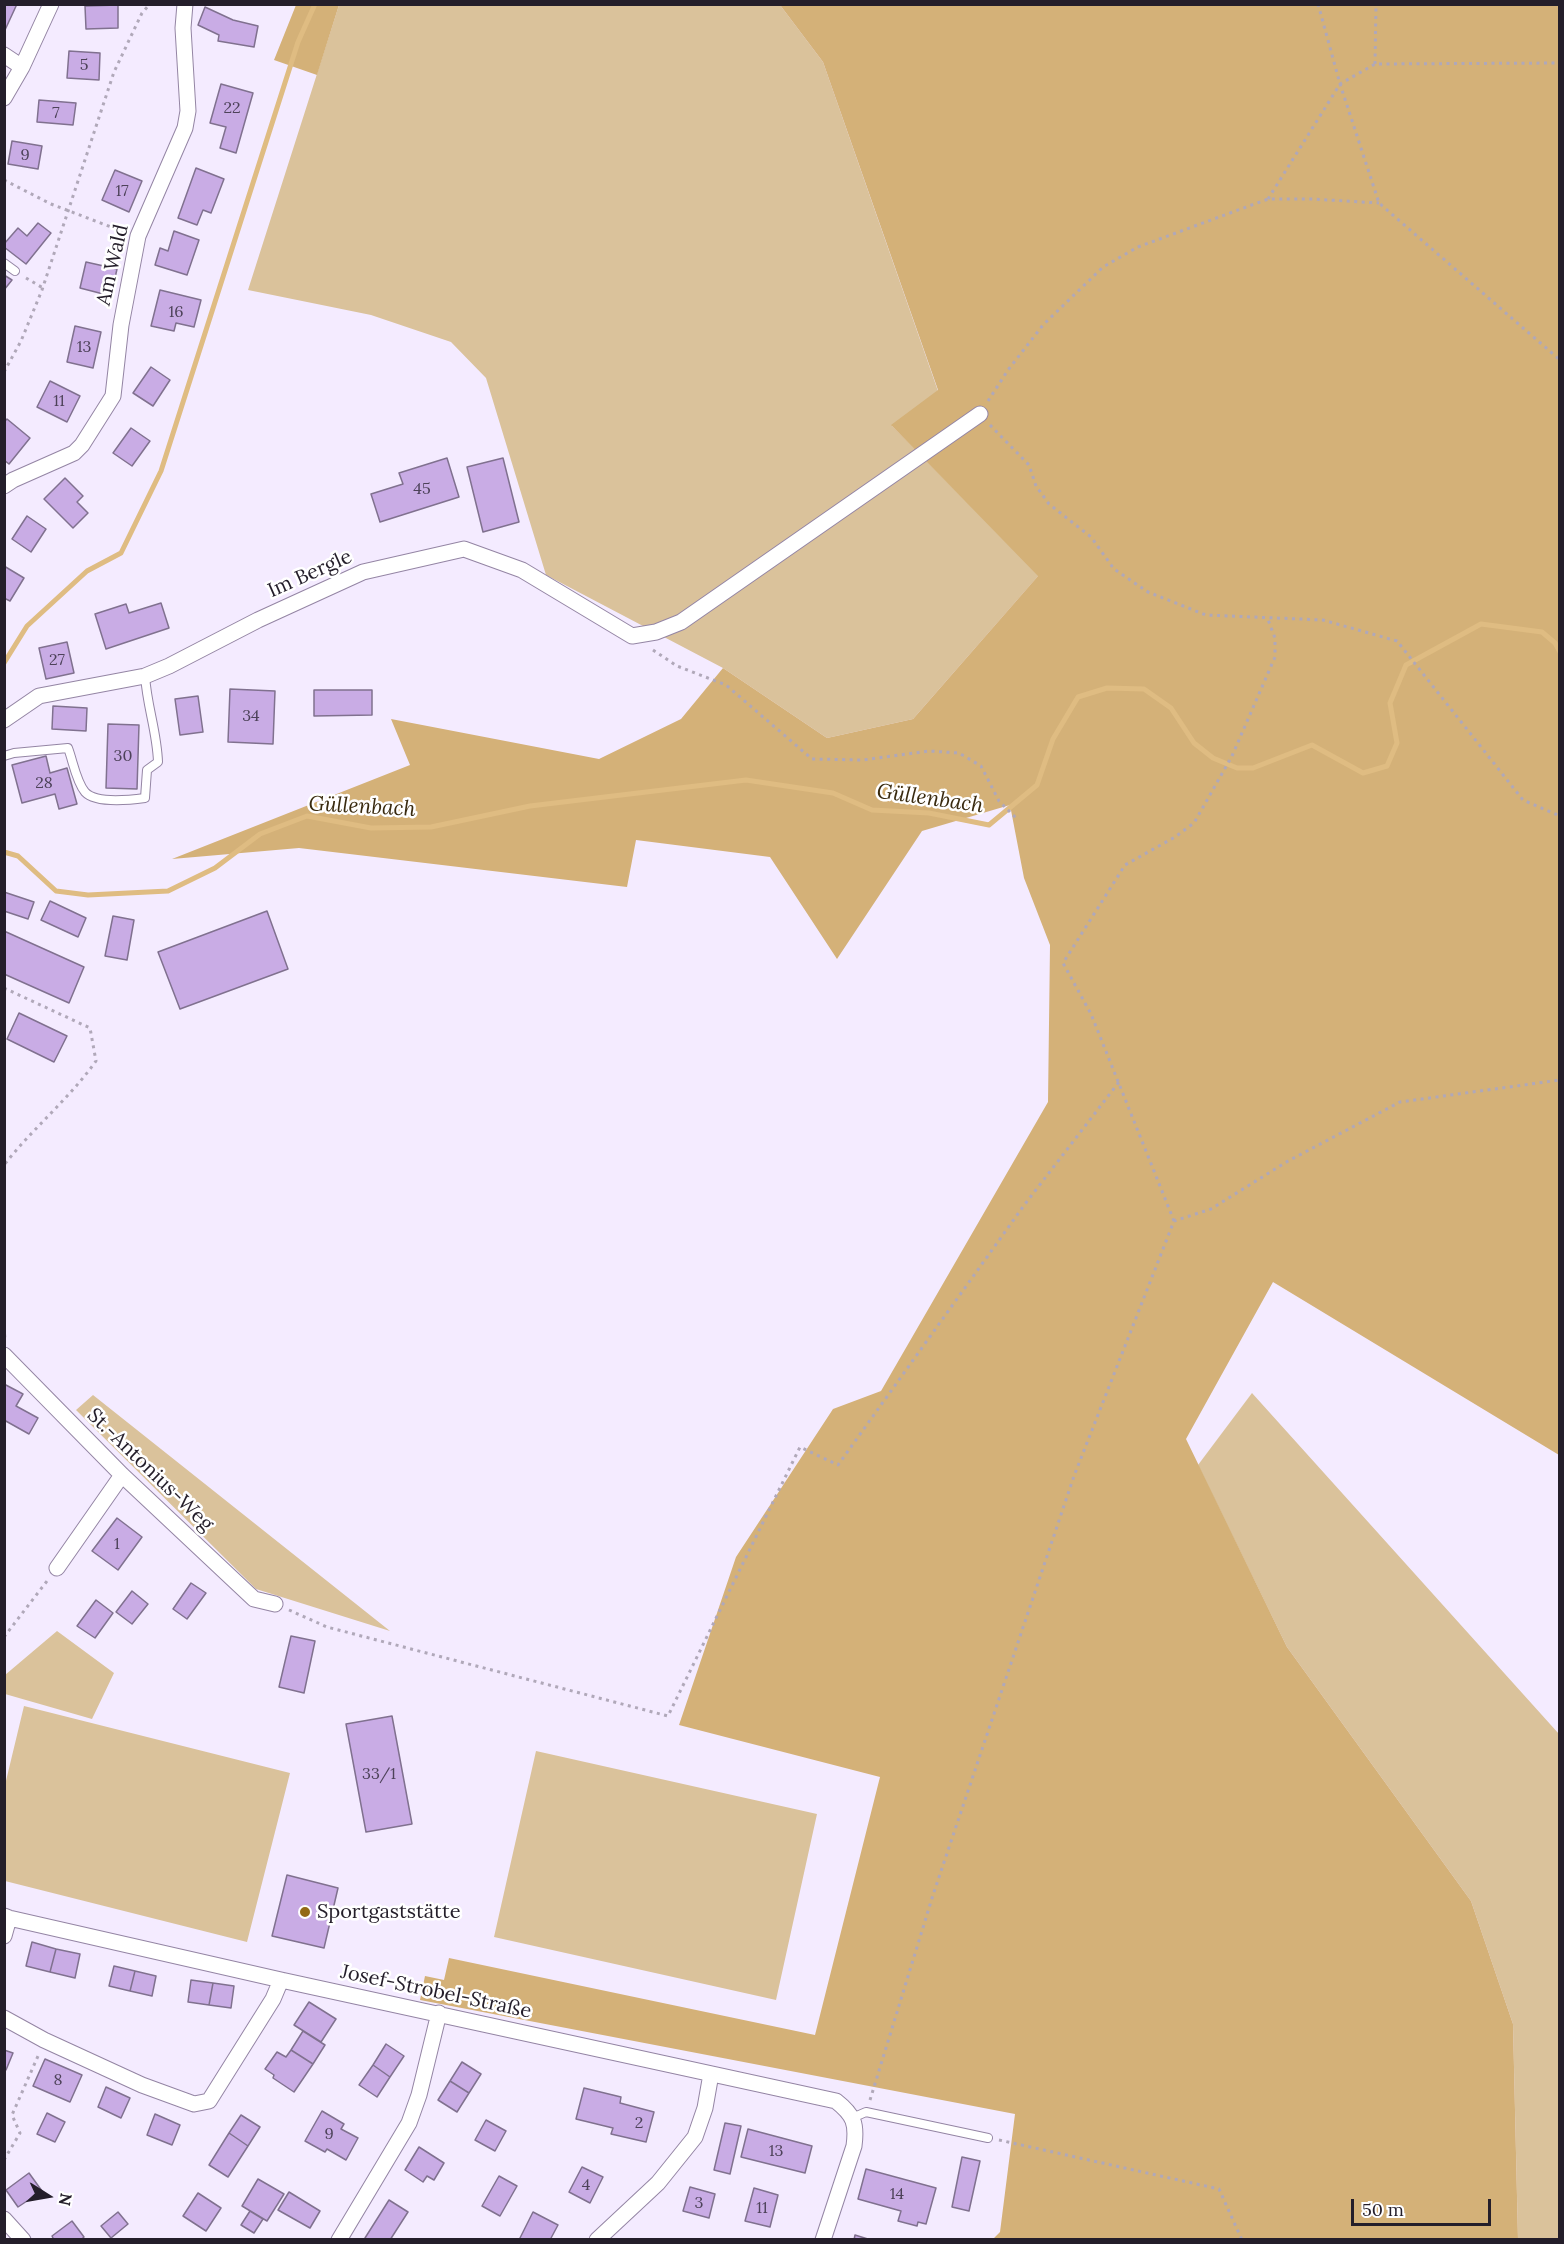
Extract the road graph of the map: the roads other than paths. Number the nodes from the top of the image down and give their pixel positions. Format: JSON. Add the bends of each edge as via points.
{"nodes":[{"id":1,"x":51,"y":4,"type":"edge"},
{"id":2,"x":185,"y":4,"type":"edge"},
{"id":3,"x":4,"y":55,"type":"edge"},
{"id":4,"x":22,"y":67,"type":"junction"},
{"id":5,"x":4,"y":98,"type":"edge"},
{"id":6,"x":4,"y":263,"type":"edge"},
{"id":7,"x":15,"y":271,"type":"road end"},
{"id":8,"x":980,"y":414,"type":"road end"},
{"id":9,"x":4,"y":486,"type":"edge"},
{"id":10,"x":145,"y":676,"type":"junction"},
{"id":11,"x":4,"y":720,"type":"edge"},
{"id":12,"x":4,"y":756,"type":"edge"},
{"id":13,"x":5,"y":1357,"type":"edge"},
{"id":14,"x":122,"y":1475,"type":"junction"},
{"id":15,"x":57,"y":1568,"type":"road end"},
{"id":16,"x":274,"y":1604,"type":"road end"},
{"id":17,"x":7,"y":1917,"type":"edge"},
{"id":18,"x":4,"y":1936,"type":"edge"},
{"id":19,"x":281,"y":1980,"type":"junction"},
{"id":20,"x":439,"y":2013,"type":"junction"},
{"id":21,"x":4,"y":2018,"type":"edge"},
{"id":22,"x":711,"y":2074,"type":"junction"},
{"id":23,"x":859,"y":2115,"type":"junction"},
{"id":24,"x":988,"y":2138,"type":"road end"},
{"id":25,"x":4,"y":2219,"type":"edge"},
{"id":26,"x":23,"y":2240,"type":"edge"},
{"id":27,"x":339,"y":2240,"type":"edge"},
{"id":28,"x":597,"y":2240,"type":"edge"},
{"id":29,"x":823,"y":2240,"type":"edge"}],
"edges":[{"from":1,"to":4,"type":"street"},
{"from":2,"to":9,"type":"street","name":"Am Wald","via":[[187,119],[138,236],[124,302],[111,400],[74,453]]},
{"from":3,"to":4,"type":"street"},
{"from":4,"to":5,"type":"street"},
{"from":6,"to":7,"type":"lane"},
{"from":8,"to":10,"type":"street","name":"Im Bergle","via":[[681,622],[656,632],[632,636],[522,570],[464,549],[363,572]]},
{"from":10,"to":11,"type":"street","name":"Im Bergle","via":[[39,696]]},
{"from":10,"to":12,"type":"lane","via":[[158,762],[147,770],[145,798],[120,801],[90,796],[68,748]]},
{"from":13,"to":14,"type":"street","name":"St.-Antonius-Weg"},
{"from":14,"to":15,"type":"street"},
{"from":14,"to":16,"type":"street","name":"St.-Antonius-Weg","via":[[254,1599]]},
{"from":17,"to":18,"type":"street"},
{"from":17,"to":19,"type":"street","name":"Josef-Strobel-Straße"},
{"from":19,"to":20,"type":"street","name":"Josef-Strobel-Straße"},
{"from":19,"to":21,"type":"street","via":[[209,2101],[194,2104],[142,2085]]},
{"from":20,"to":22,"type":"street","name":"Josef-Strobel-Straße"},
{"from":20,"to":27,"type":"street","via":[[409,2123]]},
{"from":22,"to":23,"type":"street","name":"Josef-Strobel-Straße","via":[[836,2101]]},
{"from":22,"to":28,"type":"street","via":[[705,2108],[694,2137],[658,2183]]},
{"from":23,"to":24,"type":"lane"},
{"from":23,"to":29,"type":"street","via":[[854,2146]]},
{"from":25,"to":26,"type":"street"}]}
